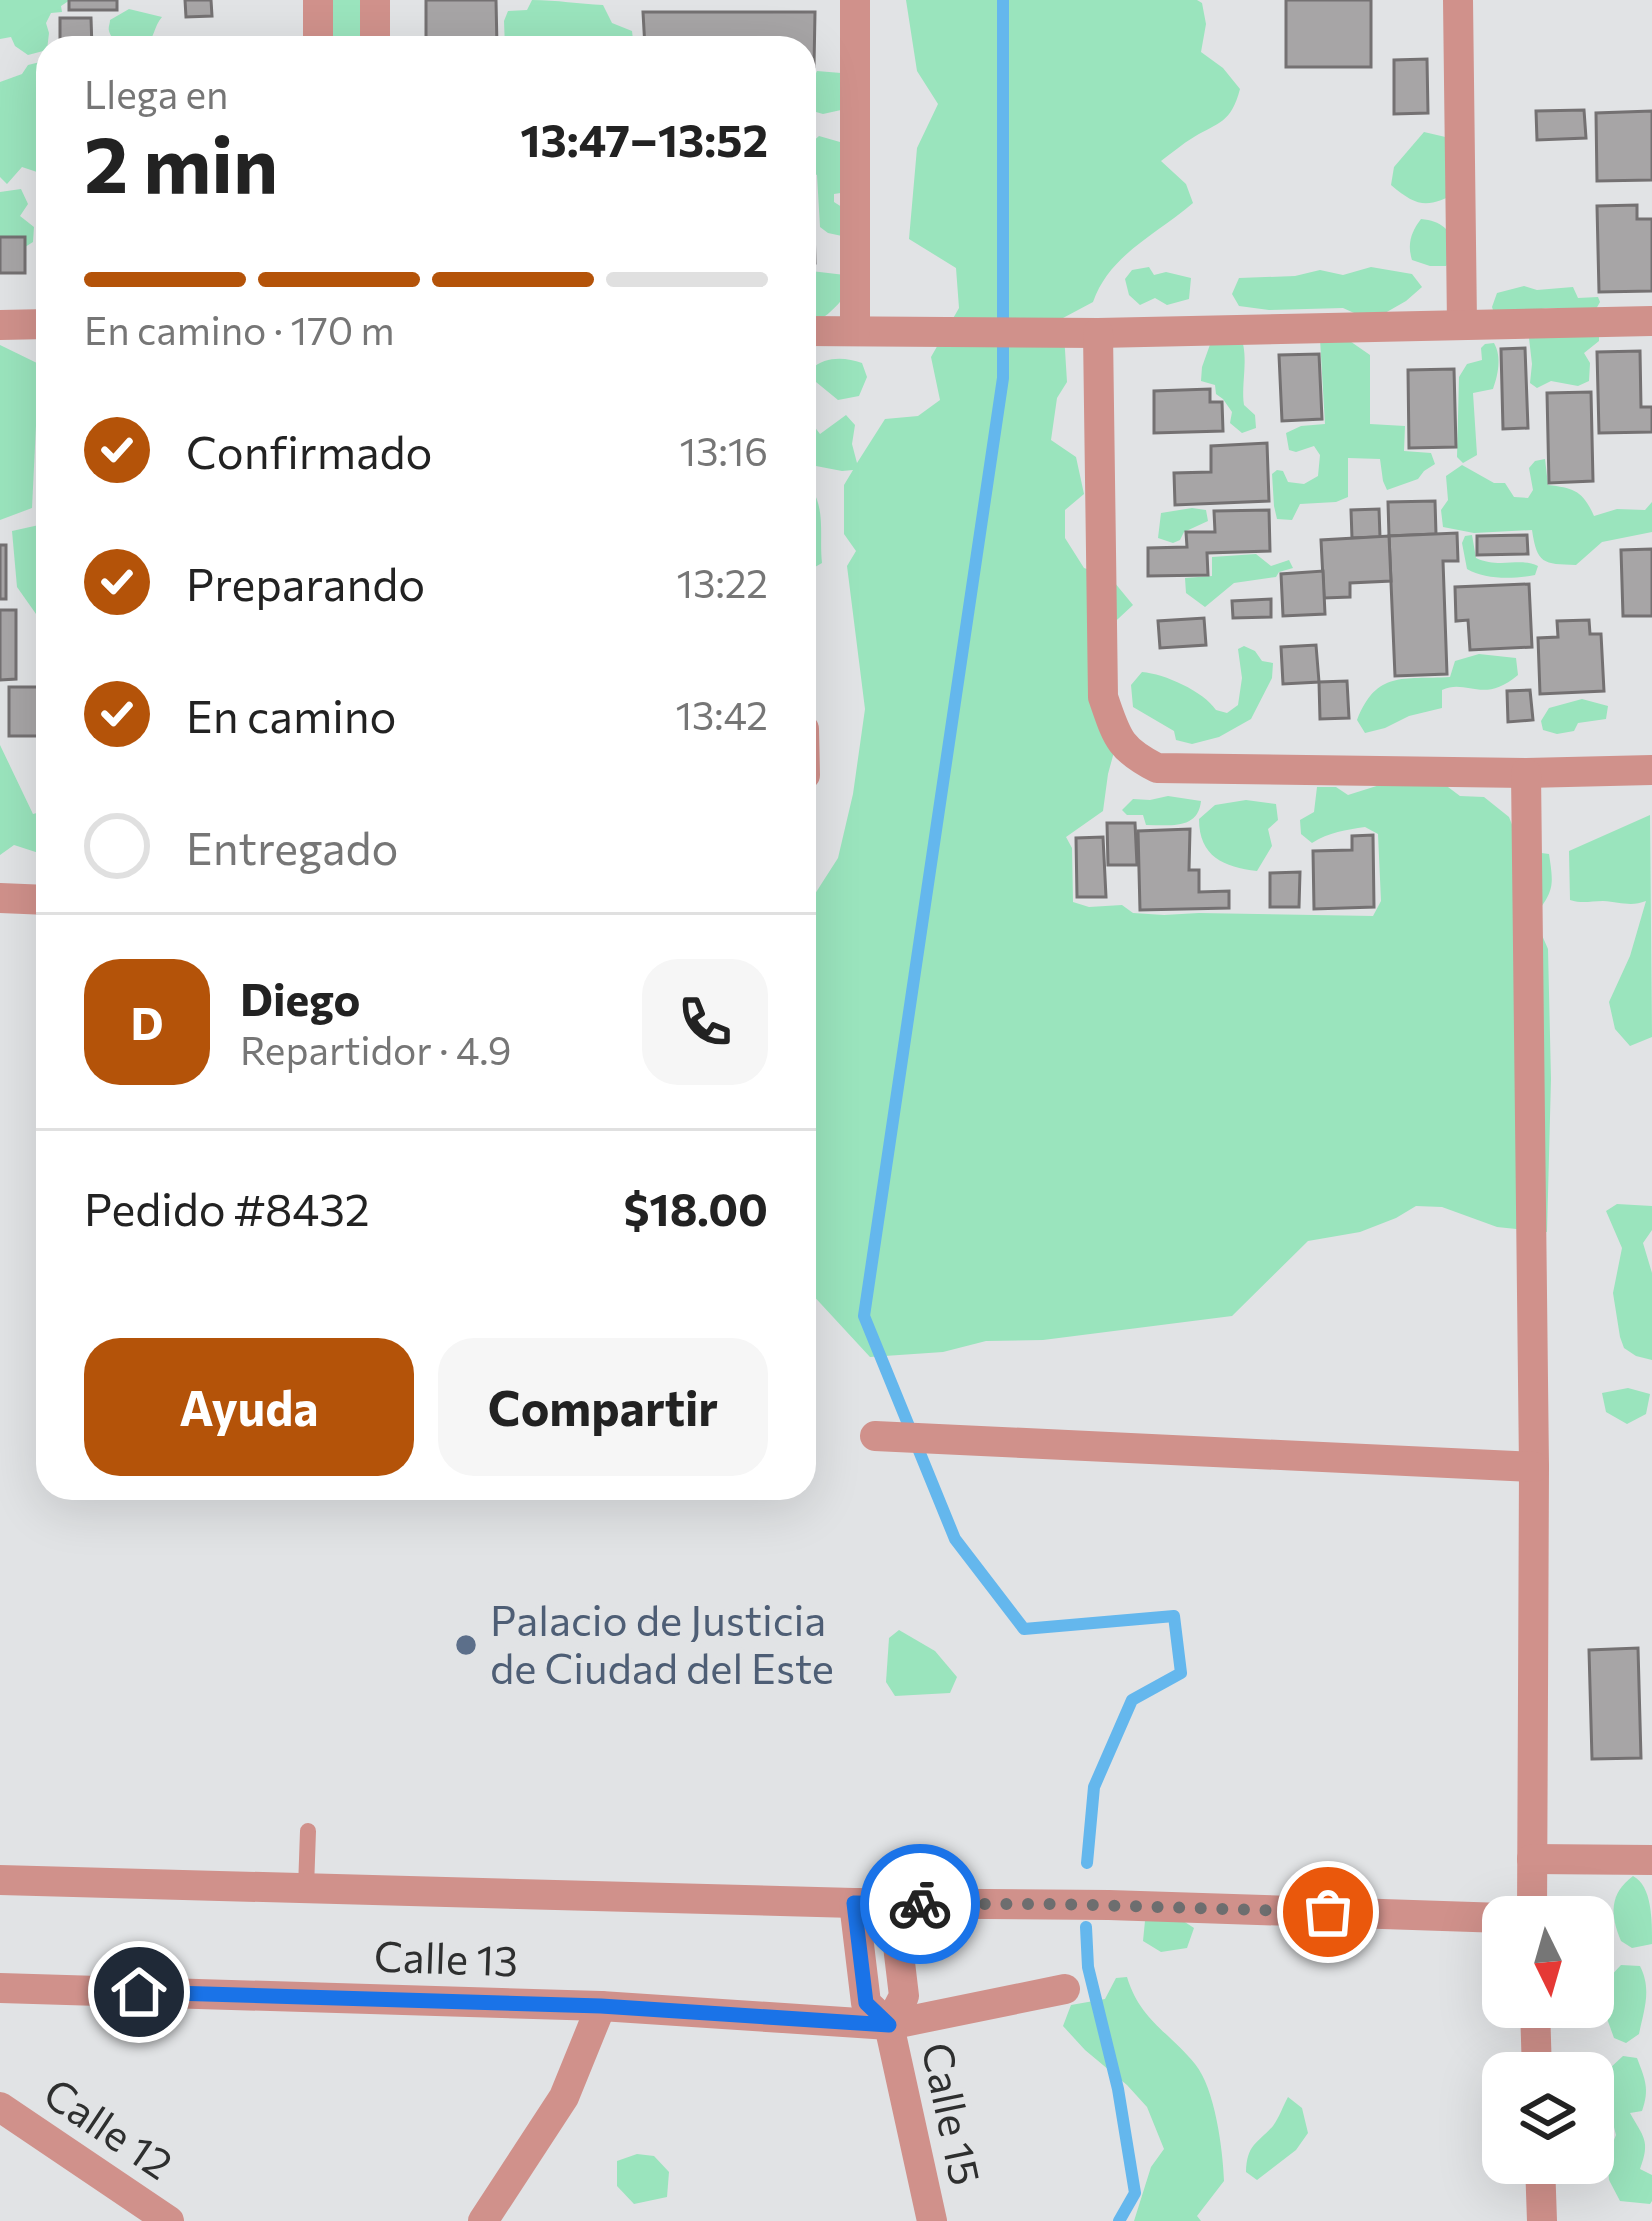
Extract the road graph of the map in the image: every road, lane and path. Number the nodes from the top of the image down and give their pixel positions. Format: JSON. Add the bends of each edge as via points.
{"nodes":[{"id":1,"x":318,"y":0,"type":"edge"},
{"id":2,"x":375,"y":0,"type":"edge"},
{"id":3,"x":855,"y":0,"type":"edge"},
{"id":4,"x":1458,"y":0,"type":"edge"},
{"id":5,"x":318,"y":36,"type":"edge"},
{"id":6,"x":375,"y":36,"type":"edge"},
{"id":7,"x":1652,"y":321,"type":"edge"},
{"id":8,"x":36,"y":324,"type":"edge"},
{"id":9,"x":1462,"y":324,"type":"junction"},
{"id":10,"x":0,"y":325,"type":"edge"},
{"id":11,"x":816,"y":331,"type":"edge"},
{"id":12,"x":855,"y":331,"type":"junction"},
{"id":13,"x":1098,"y":333,"type":"junction"},
{"id":14,"x":1652,"y":770,"type":"edge"},
{"id":15,"x":1526,"y":773,"type":"junction"},
{"id":16,"x":0,"y":898,"type":"edge"},
{"id":17,"x":36,"y":900,"type":"edge"},
{"id":18,"x":875,"y":1436,"type":"dead end"},
{"id":19,"x":1534,"y":1467,"type":"junction"},
{"id":20,"x":308,"y":1831,"type":"dead end"},
{"id":21,"x":1532,"y":1859,"type":"junction"},
{"id":22,"x":1652,"y":1860,"type":"edge"},
{"id":23,"x":0,"y":1880,"type":"edge"},
{"id":24,"x":306,"y":1888,"type":"junction"},
{"id":25,"x":1532,"y":1896,"type":"edge"},
{"id":26,"x":854,"y":1903,"type":"junction"},
{"id":27,"x":892,"y":1904,"type":"junction"},
{"id":28,"x":1482,"y":1917,"type":"edge"},
{"id":29,"x":0,"y":1988,"type":"edge"},
{"id":30,"x":1065,"y":1989,"type":"dead end"},
{"id":31,"x":601,"y":2006,"type":"junction"},
{"id":32,"x":889,"y":2025,"type":"junction"},
{"id":33,"x":0,"y":2107,"type":"edge"},
{"id":34,"x":1540,"y":2184,"type":"edge"},
{"id":35,"x":169,"y":2221,"type":"edge"},
{"id":36,"x":483,"y":2221,"type":"edge"},
{"id":37,"x":932,"y":2221,"type":"edge"},
{"id":38,"x":1541,"y":2221,"type":"edge"}],
"edges":[{"from":1,"to":5,"type":"street"},
{"from":2,"to":6,"type":"street"},
{"from":3,"to":12,"type":"street"},
{"from":4,"to":9,"type":"street"},
{"from":7,"to":9,"type":"street"},
{"from":8,"to":10,"type":"street"},
{"from":9,"to":13,"type":"street"},
{"from":11,"to":12,"type":"street"},
{"from":12,"to":13,"type":"street"},
{"from":13,"to":15,"type":"street","via":[[1103,698],[1130,754],[1156,768]]},
{"from":14,"to":15,"type":"street"},
{"from":15,"to":19,"type":"street"},
{"from":16,"to":17,"type":"street"},
{"from":18,"to":19,"type":"street"},
{"from":19,"to":21,"type":"street"},
{"from":20,"to":24,"type":"lane"},
{"from":21,"to":22,"type":"street"},
{"from":21,"to":25,"type":"street"},
{"from":23,"to":24,"type":"street"},
{"from":24,"to":26,"type":"street"},
{"from":26,"to":27,"type":"street"},
{"from":26,"to":32,"type":"street","via":[[866,2003]]},
{"from":27,"to":28,"type":"street"},
{"from":27,"to":32,"type":"street","via":[[904,1996]]},
{"from":29,"to":31,"type":"street","name":"Calle 13"},
{"from":30,"to":32,"type":"street","name":"Calle 13"},
{"from":31,"to":32,"type":"street","name":"Calle 13"},
{"from":31,"to":36,"type":"street","via":[[564,2097]]},
{"from":32,"to":37,"type":"street","name":"Calle 15"},
{"from":33,"to":35,"type":"street","name":"Calle 12"},
{"from":34,"to":38,"type":"street"}]}
